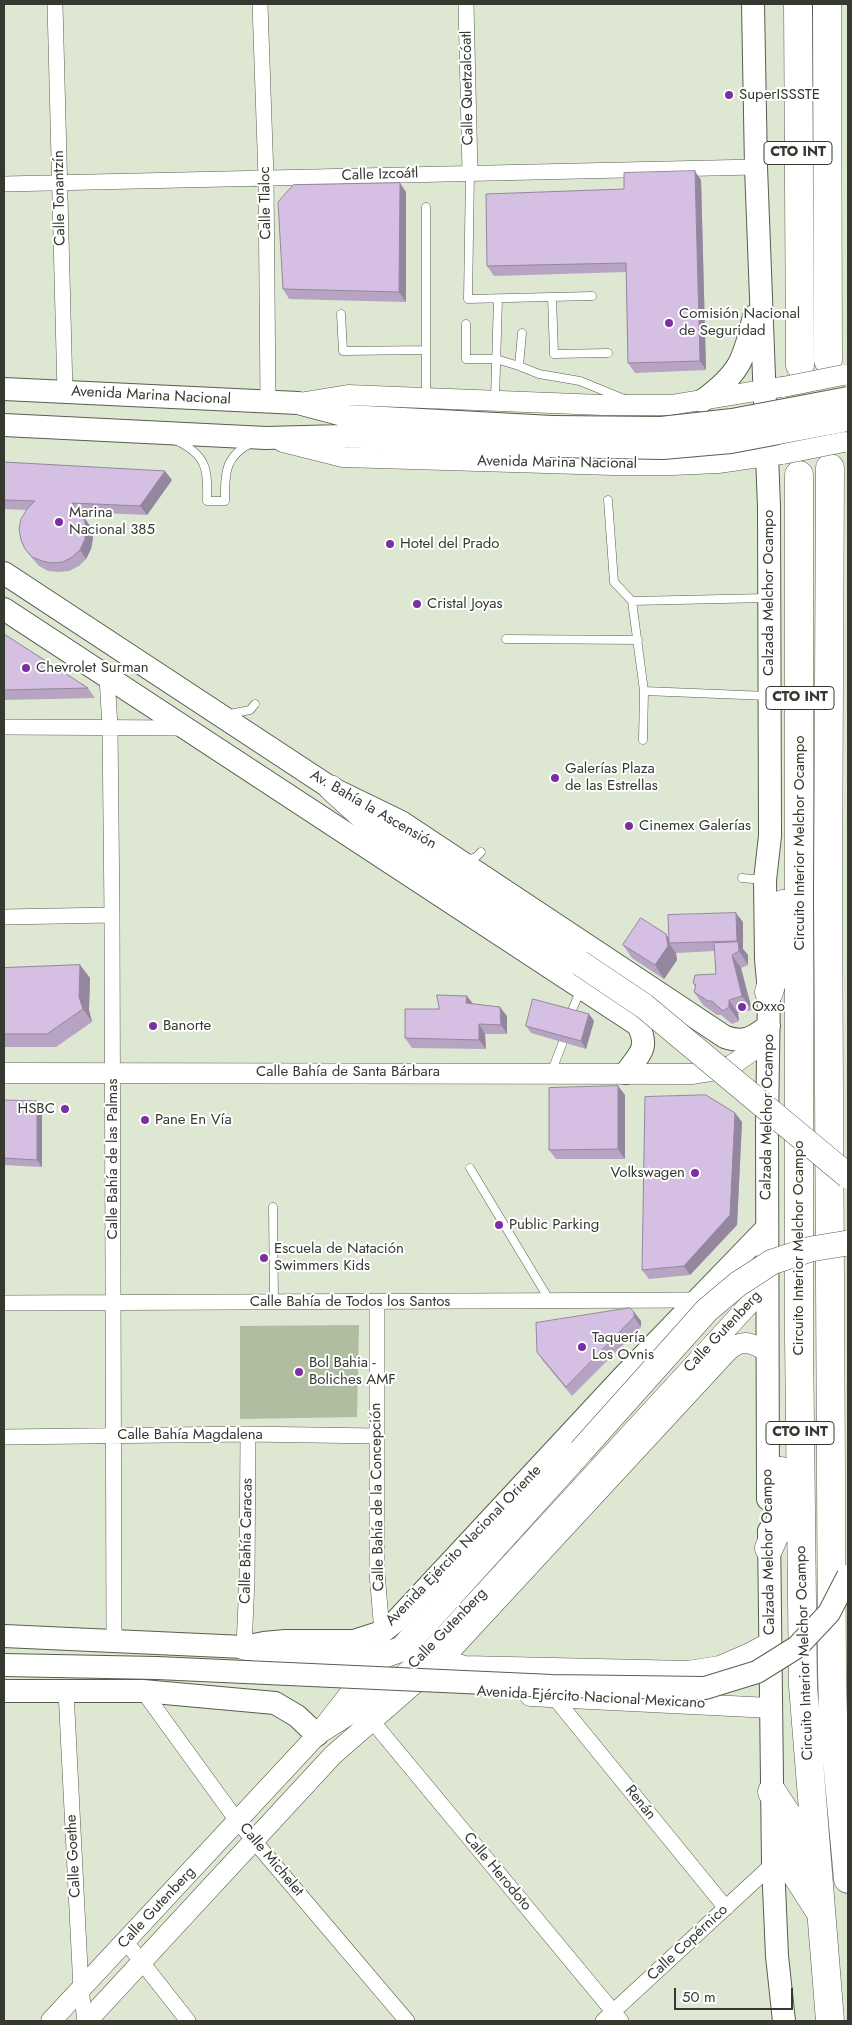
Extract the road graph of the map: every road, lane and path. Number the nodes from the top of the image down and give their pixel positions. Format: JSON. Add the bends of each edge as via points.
{"nodes":[{"id":1,"x":55,"y":4,"type":"edge"},
{"id":2,"x":260,"y":4,"type":"edge"},
{"id":3,"x":466,"y":4,"type":"edge"},
{"id":4,"x":753,"y":4,"type":"edge"},
{"id":5,"x":798,"y":4,"type":"edge"},
{"id":6,"x":827,"y":4,"type":"edge"},
{"id":7,"x":756,"y":167,"type":"junction"},
{"id":8,"x":470,"y":172,"type":"junction"},
{"id":9,"x":266,"y":178,"type":"junction"},
{"id":10,"x":4,"y":184,"type":"edge"},
{"id":11,"x":59,"y":184,"type":"junction"},
{"id":12,"x":426,"y":206,"type":"dead end"},
{"id":13,"x":761,"y":284,"type":"junction"},
{"id":14,"x":592,"y":296,"type":"dead end"},
{"id":15,"x":552,"y":297,"type":"junction"},
{"id":16,"x":498,"y":299,"type":"junction"},
{"id":17,"x":341,"y":314,"type":"dead end"},
{"id":18,"x":466,"y":324,"type":"dead end"},
{"id":19,"x":522,"y":333,"type":"dead end"},
{"id":20,"x":425,"y":350,"type":"junction"},
{"id":21,"x":608,"y":353,"type":"dead end"},
{"id":22,"x":496,"y":359,"type":"junction"},
{"id":23,"x":800,"y":365,"type":"dead end"},
{"id":24,"x":519,"y":366,"type":"junction"},
{"id":25,"x":843,"y":381,"type":"edge"},
{"id":26,"x":4,"y":388,"type":"edge"},
{"id":27,"x":774,"y":388,"type":"junction"},
{"id":28,"x":64,"y":392,"type":"junction"},
{"id":29,"x":426,"y":398,"type":"junction"},
{"id":30,"x":495,"y":401,"type":"junction"},
{"id":31,"x":702,"y":401,"type":"junction"},
{"id":32,"x":268,"y":402,"type":"junction"},
{"id":33,"x":298,"y":403,"type":"junction"},
{"id":34,"x":642,"y":406,"type":"junction"},
{"id":35,"x":4,"y":425,"type":"edge"},
{"id":36,"x":159,"y":433,"type":"junction"},
{"id":37,"x":847,"y":435,"type":"edge"},
{"id":38,"x":551,"y":436,"type":"junction"},
{"id":39,"x":266,"y":438,"type":"junction"},
{"id":40,"x":783,"y":457,"type":"junction"},
{"id":41,"x":830,"y":468,"type":"dead end"},
{"id":42,"x":608,"y":500,"type":"dead end"},
{"id":43,"x":800,"y":552,"type":"junction"},
{"id":44,"x":830,"y":552,"type":"junction"},
{"id":45,"x":4,"y":573,"type":"edge"},
{"id":46,"x":769,"y":598,"type":"junction"},
{"id":47,"x":632,"y":601,"type":"junction"},
{"id":48,"x":4,"y":609,"type":"edge"},
{"id":49,"x":506,"y":639,"type":"dead end"},
{"id":50,"x":638,"y":640,"type":"junction"},
{"id":51,"x":830,"y":655,"type":"junction"},
{"id":52,"x":107,"y":677,"type":"junction"},
{"id":53,"x":644,"y":690,"type":"junction"},
{"id":54,"x":848,"y":694,"type":"edge"},
{"id":55,"x":770,"y":696,"type":"junction"},
{"id":56,"x":255,"y":704,"type":"dead end"},
{"id":57,"x":211,"y":709,"type":"junction"},
{"id":58,"x":4,"y":726,"type":"edge"},
{"id":59,"x":110,"y":726,"type":"junction"},
{"id":60,"x":185,"y":728,"type":"junction"},
{"id":61,"x":643,"y":740,"type":"dead end"},
{"id":62,"x":331,"y":788,"type":"junction"},
{"id":63,"x":800,"y":844,"type":"junction"},
{"id":64,"x":480,"y":852,"type":"dead end"},
{"id":65,"x":457,"y":860,"type":"junction"},
{"id":66,"x":742,"y":878,"type":"dead end"},
{"id":67,"x":765,"y":880,"type":"junction"},
{"id":68,"x":112,"y":915,"type":"junction"},
{"id":69,"x":4,"y":917,"type":"edge"},
{"id":70,"x":582,"y":988,"type":"junction"},
{"id":71,"x":769,"y":992,"type":"junction"},
{"id":72,"x":570,"y":1015,"type":"edge"},
{"id":73,"x":769,"y":1033,"type":"junction"},
{"id":74,"x":562,"y":1042,"type":"edge"},
{"id":75,"x":112,"y":1072,"type":"junction"},
{"id":76,"x":4,"y":1073,"type":"edge"},
{"id":77,"x":551,"y":1073,"type":"junction"},
{"id":78,"x":626,"y":1073,"type":"junction"},
{"id":79,"x":693,"y":1074,"type":"junction"},
{"id":80,"x":767,"y":1124,"type":"junction"},
{"id":81,"x":470,"y":1168,"type":"dead end"},
{"id":82,"x":848,"y":1176,"type":"edge"},
{"id":83,"x":273,"y":1207,"type":"dead end"},
{"id":84,"x":767,"y":1228,"type":"junction"},
{"id":85,"x":848,"y":1243,"type":"edge"},
{"id":86,"x":767,"y":1285,"type":"junction"},
{"id":87,"x":696,"y":1300,"type":"junction"},
{"id":88,"x":550,"y":1301,"type":"junction"},
{"id":89,"x":4,"y":1303,"type":"edge"},
{"id":90,"x":114,"y":1303,"type":"junction"},
{"id":91,"x":274,"y":1303,"type":"junction"},
{"id":92,"x":377,"y":1303,"type":"junction"},
{"id":93,"x":799,"y":1337,"type":"junction"},
{"id":94,"x":767,"y":1351,"type":"junction"},
{"id":95,"x":622,"y":1378,"type":"junction"},
{"id":96,"x":661,"y":1411,"type":"junction"},
{"id":97,"x":114,"y":1434,"type":"junction"},
{"id":98,"x":248,"y":1434,"type":"junction"},
{"id":99,"x":376,"y":1436,"type":"junction"},
{"id":100,"x":4,"y":1437,"type":"edge"},
{"id":101,"x":769,"y":1548,"type":"junction"},
{"id":102,"x":848,"y":1576,"type":"edge"},
{"id":103,"x":382,"y":1632,"type":"junction"},
{"id":104,"x":4,"y":1636,"type":"edge"},
{"id":105,"x":114,"y":1641,"type":"junction"},
{"id":106,"x":770,"y":1642,"type":"junction"},
{"id":107,"x":244,"y":1647,"type":"junction"},
{"id":108,"x":402,"y":1649,"type":"junction"},
{"id":109,"x":443,"y":1659,"type":"junction"},
{"id":110,"x":4,"y":1665,"type":"edge"},
{"id":111,"x":411,"y":1688,"type":"junction"},
{"id":112,"x":4,"y":1691,"type":"edge"},
{"id":113,"x":144,"y":1691,"type":"junction"},
{"id":114,"x":66,"y":1692,"type":"junction"},
{"id":115,"x":554,"y":1697,"type":"junction"},
{"id":116,"x":771,"y":1708,"type":"junction"},
{"id":117,"x":833,"y":1716,"type":"junction"},
{"id":118,"x":373,"y":1722,"type":"junction"},
{"id":119,"x":317,"y":1735,"type":"junction"},
{"id":120,"x":848,"y":1742,"type":"edge"},
{"id":121,"x":772,"y":1792,"type":"junction"},
{"id":122,"x":238,"y":1822,"type":"junction"},
{"id":123,"x":255,"y":1842,"type":"junction"},
{"id":124,"x":773,"y":1864,"type":"junction"},
{"id":125,"x":848,"y":1879,"type":"edge"},
{"id":126,"x":726,"y":1908,"type":"junction"},
{"id":127,"x":820,"y":1912,"type":"junction"},
{"id":128,"x":126,"y":1942,"type":"junction"},
{"id":129,"x":142,"y":1964,"type":"junction"},
{"id":130,"x":81,"y":1990,"type":"junction"},
{"id":131,"x":612,"y":2018,"type":"edge"},
{"id":132,"x":51,"y":2021,"type":"edge"},
{"id":133,"x":86,"y":2021,"type":"edge"},
{"id":134,"x":188,"y":2021,"type":"edge"},
{"id":135,"x":407,"y":2021,"type":"edge"},
{"id":136,"x":784,"y":2021,"type":"edge"},
{"id":137,"x":830,"y":2021,"type":"edge"}],
"edges":[{"from":1,"to":11,"type":"street","name":"Calle Tonantzín"},
{"from":2,"to":9,"type":"street","name":"Calle Tlaloc"},
{"from":3,"to":8,"type":"street","name":"Calle Quetzalcóatl"},
{"from":4,"to":7,"type":"main road","name":"Calzada Melchor Ocampo","number":"CTO INT"},
{"from":5,"to":23,"type":"highway","number":"CTO INT"},
{"from":6,"to":25,"type":"highway","number":"CTO INT"},
{"from":7,"to":8,"type":"street","name":"Calle Izcoátl"},
{"from":7,"to":13,"type":"main road","name":"Calzada Melchor Ocampo","number":"CTO INT"},
{"from":8,"to":9,"type":"street","name":"Calle Izcoátl"},
{"from":8,"to":16,"type":"lane","via":[[468,299]]},
{"from":9,"to":11,"type":"street","name":"Calle Izcoátl"},
{"from":9,"to":32,"type":"street","name":"Calle Tlaloc"},
{"from":10,"to":11,"type":"street","name":"Calle Izcoátl"},
{"from":11,"to":28,"type":"street","name":"Calle Tonantzín"},
{"from":12,"to":20,"type":"lane"},
{"from":13,"to":27,"type":"main road","name":"Calzada Melchor Ocampo","number":"CTO INT"},
{"from":13,"to":31,"type":"main road","via":[[743,358],[723,386]]},
{"from":14,"to":15,"type":"lane"},
{"from":15,"to":16,"type":"lane"},
{"from":15,"to":21,"type":"lane","via":[[554,354]]},
{"from":16,"to":22,"type":"lane"},
{"from":17,"to":20,"type":"lane","via":[[343,350]]},
{"from":18,"to":22,"type":"lane","via":[[466,358]]},
{"from":19,"to":24,"type":"lane"},
{"from":20,"to":29,"type":"lane"},
{"from":22,"to":24,"type":"lane"},
{"from":22,"to":30,"type":"lane"},
{"from":24,"to":34,"type":"lane","via":[[539,374],[580,381]]},
{"from":25,"to":27,"type":"street","name":"Avenida Marina Nacional","bridge":true},
{"from":25,"to":38,"type":"main road","name":"Avenida Marina Nacional","bridge":true,"via":[[732,420]]},
{"from":25,"to":40,"type":"main road","bridge":true},
{"from":26,"to":28,"type":"main road","name":"Avenida Marina Nacional"},
{"from":27,"to":31,"type":"street","name":"Avenida Marina Nacional"},
{"from":27,"to":40,"type":"main road","name":"Calzada Melchor Ocampo","number":"CTO INT"},
{"from":28,"to":32,"type":"main road","name":"Avenida Marina Nacional"},
{"from":29,"to":30,"type":"street","name":"Avenida Marina Nacional"},
{"from":29,"to":33,"type":"street","name":"Avenida Marina Nacional","via":[[348,395]]},
{"from":30,"to":34,"type":"street","name":"Avenida Marina Nacional"},
{"from":31,"to":34,"type":"street","name":"Avenida Marina Nacional"},
{"from":32,"to":33,"type":"main road","name":"Avenida Marina Nacional"},
{"from":33,"to":38,"type":"main road","name":"Avenida Marina Nacional","via":[[347,416]]},
{"from":35,"to":36,"type":"main road","name":"Avenida Marina Nacional"},
{"from":36,"to":39,"type":"main road","name":"Avenida Marina Nacional"},
{"from":36,"to":39,"type":"lane","via":[[199,454],[208,479],[207,501],[225,501],[225,479],[230,460],[250,443]]},
{"from":37,"to":38,"type":"main road","name":"Avenida Marina Nacional","bridge":true,"via":[[663,448]]},
{"from":37,"to":40,"type":"street","name":"Avenida Marina Nacional","bridge":true},
{"from":38,"to":39,"type":"main road","name":"Avenida Marina Nacional"},
{"from":39,"to":40,"type":"street","name":"Avenida Marina Nacional","via":[[343,457],[673,465]]},
{"from":40,"to":43,"type":"highway","name":"Circuito Interior Melchor Ocampo","number":"CTO INT"},
{"from":40,"to":46,"type":"main road","name":"Calzada Melchor Ocampo","number":"CTO INT"},
{"from":41,"to":44,"type":"highway","name":"Circuito Interior Melchor Ocampo","number":"CTO INT"},
{"from":42,"to":47,"type":"lane","via":[[614,582]]},
{"from":43,"to":51,"type":"highway"},
{"from":43,"to":63,"type":"highway","name":"Circuito Interior Melchor Ocampo","number":"CTO INT"},
{"from":44,"to":51,"type":"highway","name":"Circuito Interior Melchor Ocampo","number":"CTO INT"},
{"from":44,"to":54,"type":"highway","via":[[845,584]]},
{"from":45,"to":57,"type":"main road","name":"Av. Bahía la Ascensión"},
{"from":46,"to":47,"type":"lane"},
{"from":46,"to":55,"type":"main road","name":"Calzada Melchor Ocampo","number":"CTO INT"},
{"from":47,"to":50,"type":"lane"},
{"from":48,"to":52,"type":"main road","name":"Av. Bahía la Ascensión"},
{"from":49,"to":50,"type":"lane"},
{"from":50,"to":53,"type":"lane"},
{"from":51,"to":117,"type":"highway","name":"Circuito Interior Melchor Ocampo","number":"CTO INT","via":[[828,895]]},
{"from":52,"to":59,"type":"street","name":"Calle Bahía de las Palmas"},
{"from":52,"to":60,"type":"main road","name":"Av. Bahía la Ascensión"},
{"from":53,"to":55,"type":"lane"},
{"from":53,"to":61,"type":"lane"},
{"from":55,"to":67,"type":"main road","name":"Calzada Melchor Ocampo","number":"CTO INT","via":[[770,836]]},
{"from":56,"to":57,"type":"lane","via":[[250,710],[234,714]]},
{"from":57,"to":62,"type":"main road","name":"Av. Bahía la Ascensión"},
{"from":58,"to":59,"type":"street"},
{"from":59,"to":60,"type":"street"},
{"from":59,"to":68,"type":"street","name":"Calle Bahía de las Palmas"},
{"from":60,"to":70,"type":"main road","name":"Av. Bahía la Ascensión"},
{"from":62,"to":65,"type":"main road","name":"Av. Bahía la Ascensión","via":[[401,822]]},
{"from":62,"to":82,"type":"main road","bridge":true,"via":[[385,837],[644,1006]]},
{"from":63,"to":71,"type":"highway","via":[[783,901],[779,958]]},
{"from":63,"to":93,"type":"highway","name":"Circuito Interior Melchor Ocampo","number":"CTO INT"},
{"from":64,"to":65,"type":"lane","via":[[469,860]]},
{"from":65,"to":73,"type":"main road","name":"Av. Bahía la Ascensión","via":[[725,1037],[746,1040]]},
{"from":66,"to":67,"type":"lane"},
{"from":67,"to":71,"type":"main road","name":"Calzada Melchor Ocampo","number":"CTO INT"},
{"from":68,"to":69,"type":"street"},
{"from":68,"to":75,"type":"street","name":"Calle Bahía de las Palmas"},
{"from":70,"to":72,"type":"lane"},
{"from":70,"to":78,"type":"main road","name":"Av. Bahía la Ascensión","via":[[638,1026],[644,1038],[643,1047]]},
{"from":71,"to":73,"type":"main road","name":"Calzada Melchor Ocampo","number":"CTO INT"},
{"from":73,"to":79,"type":"street","via":[[732,1065]]},
{"from":73,"to":80,"type":"main road","name":"Calzada Melchor Ocampo","number":"CTO INT"},
{"from":74,"to":77,"type":"lane"},
{"from":75,"to":76,"type":"street","name":"Calle Bahía de Santa Bárbara"},
{"from":75,"to":77,"type":"street","name":"Calle Bahía de Santa Bárbara"},
{"from":75,"to":90,"type":"street","name":"Calle Bahía de las Palmas"},
{"from":77,"to":78,"type":"street","name":"Calle Bahía de Santa Bárbara"},
{"from":78,"to":79,"type":"street","name":"Calle Bahía de Santa Bárbara"},
{"from":79,"to":80,"type":"street","via":[[721,1085]]},
{"from":80,"to":84,"type":"main road","name":"Calzada Melchor Ocampo","number":"CTO INT"},
{"from":81,"to":88,"type":"lane"},
{"from":83,"to":91,"type":"lane"},
{"from":84,"to":86,"type":"main road","name":"Calzada Melchor Ocampo","number":"CTO INT"},
{"from":84,"to":87,"type":"main road","name":"Avenida Ejército Nacional Oriente"},
{"from":85,"to":108,"type":"main road","bridge":true,"via":[[811,1249],[772,1262],[707,1310]]},
{"from":86,"to":94,"type":"main road","name":"Calzada Melchor Ocampo","number":"CTO INT"},
{"from":86,"to":96,"type":"street","name":"Calle Gutenberg"},
{"from":87,"to":88,"type":"street","name":"Calle Bahía de Todos los Santos"},
{"from":87,"to":95,"type":"main road","name":"Avenida Ejército Nacional Oriente"},
{"from":88,"to":92,"type":"street","name":"Calle Bahía de Todos los Santos"},
{"from":89,"to":90,"type":"street","name":"Calle Bahía de Todos los Santos"},
{"from":90,"to":91,"type":"street","name":"Calle Bahía de Todos los Santos"},
{"from":90,"to":97,"type":"street","name":"Calle Bahía de las Palmas"},
{"from":91,"to":92,"type":"street","name":"Calle Bahía de Todos los Santos"},
{"from":92,"to":99,"type":"street","name":"Calle Bahía de la Concepción"},
{"from":93,"to":101,"type":"highway","via":[[783,1381],[781,1520]]},
{"from":93,"to":127,"type":"highway","name":"Circuito Interior Melchor Ocampo","number":"CTO INT","via":[[803,1686]]},
{"from":94,"to":96,"type":"street","name":"Calle Gutenberg","via":[[748,1342],[734,1346]]},
{"from":94,"to":101,"type":"main road","name":"Calzada Melchor Ocampo","number":"CTO INT"},
{"from":95,"to":96,"type":"street"},
{"from":95,"to":103,"type":"main road","name":"Avenida Ejército Nacional Oriente","via":[[396,1622]]},
{"from":96,"to":109,"type":"street","name":"Calle Gutenberg"},
{"from":96,"to":119,"type":"street","name":"Calle Gutenberg","via":[[425,1657],[374,1700]]},
{"from":97,"to":98,"type":"street","name":"Calle Bahía Magdalena"},
{"from":97,"to":100,"type":"street","name":"Calle Bahía Magdalena"},
{"from":97,"to":105,"type":"street","name":"Calle Bahía de las Palmas"},
{"from":98,"to":99,"type":"street","name":"Calle Bahía Magdalena"},
{"from":98,"to":107,"type":"street","name":"Calle Bahía Caracas"},
{"from":99,"to":103,"type":"street","name":"Calle Bahía de la Concepción","via":[[377,1573]]},
{"from":101,"to":106,"type":"main road","name":"Calzada Melchor Ocampo","number":"CTO INT"},
{"from":102,"to":110,"type":"main road","bridge":true,"via":[[829,1613],[797,1647],[757,1672],[705,1688],[552,1686],[158,1668]]},
{"from":103,"to":107,"type":"main road","name":"Avenida Ejército Nacional Oriente","via":[[354,1641],[284,1641]]},
{"from":104,"to":105,"type":"main road","name":"Avenida Ejército Nacional Oriente"},
{"from":105,"to":107,"type":"main road","name":"Avenida Ejército Nacional Oriente"},
{"from":106,"to":109,"type":"street","via":[[720,1666],[688,1672],[464,1666]]},
{"from":106,"to":116,"type":"main road","name":"Calzada Melchor Ocampo","number":"CTO INT"},
{"from":107,"to":108,"type":"main road","via":[[358,1661]]},
{"from":108,"to":119,"type":"street","via":[[350,1693]]},
{"from":109,"to":111,"type":"street","name":"Calle Gutenberg"},
{"from":111,"to":115,"type":"street","name":"Avenida Ejército Nacional Mexicano"},
{"from":111,"to":118,"type":"street","name":"Calle Gutenberg"},
{"from":112,"to":114,"type":"main road"},
{"from":113,"to":114,"type":"main road"},
{"from":113,"to":119,"type":"main road","via":[[275,1702],[297,1716]]},
{"from":113,"to":122,"type":"street","name":"Calle Michelet"},
{"from":114,"to":130,"type":"street","name":"Calle Goethe"},
{"from":115,"to":116,"type":"street","name":"Avenida Ejército Nacional Mexicano"},
{"from":115,"to":126,"type":"street","name":"Renán"},
{"from":116,"to":121,"type":"main road","name":"Calzada Melchor Ocampo","number":"CTO INT"},
{"from":117,"to":120,"type":"highway"},
{"from":117,"to":125,"type":"highway","name":"Circuito Interior Melchor Ocampo","number":"CTO INT"},
{"from":118,"to":123,"type":"street","name":"Calle Gutenberg","via":[[333,1756]]},
{"from":118,"to":131,"type":"street","name":"Calle Herodoto"},
{"from":119,"to":122,"type":"street","name":"Calle Gutenberg"},
{"from":121,"to":124,"type":"main road","name":"Calzada Melchor Ocampo","number":"CTO INT"},
{"from":121,"to":127,"type":"highway","via":[[789,1818],[794,1871]]},
{"from":122,"to":123,"type":"street","name":"Calle Michelet"},
{"from":122,"to":128,"type":"street","name":"Calle Gutenberg"},
{"from":123,"to":129,"type":"street","name":"Calle Gutenberg"},
{"from":123,"to":135,"type":"street","name":"Calle Michelet"},
{"from":124,"to":126,"type":"street","name":"Calle Copérnico"},
{"from":124,"to":136,"type":"main road","name":"Calzada Melchor Ocampo","number":"CTO INT","via":[[776,1956]]},
{"from":126,"to":131,"type":"street","name":"Calle Copérnico"},
{"from":127,"to":137,"type":"highway","name":"Circuito Interior Melchor Ocampo","number":"CTO INT"},
{"from":128,"to":129,"type":"street"},
{"from":128,"to":130,"type":"street","name":"Calle Gutenberg"},
{"from":129,"to":133,"type":"street","name":"Calle Gutenberg"},
{"from":129,"to":134,"type":"street"},
{"from":130,"to":132,"type":"street","name":"Calle Gutenberg"},
{"from":130,"to":133,"type":"street","name":"Calle Goethe"}]}
